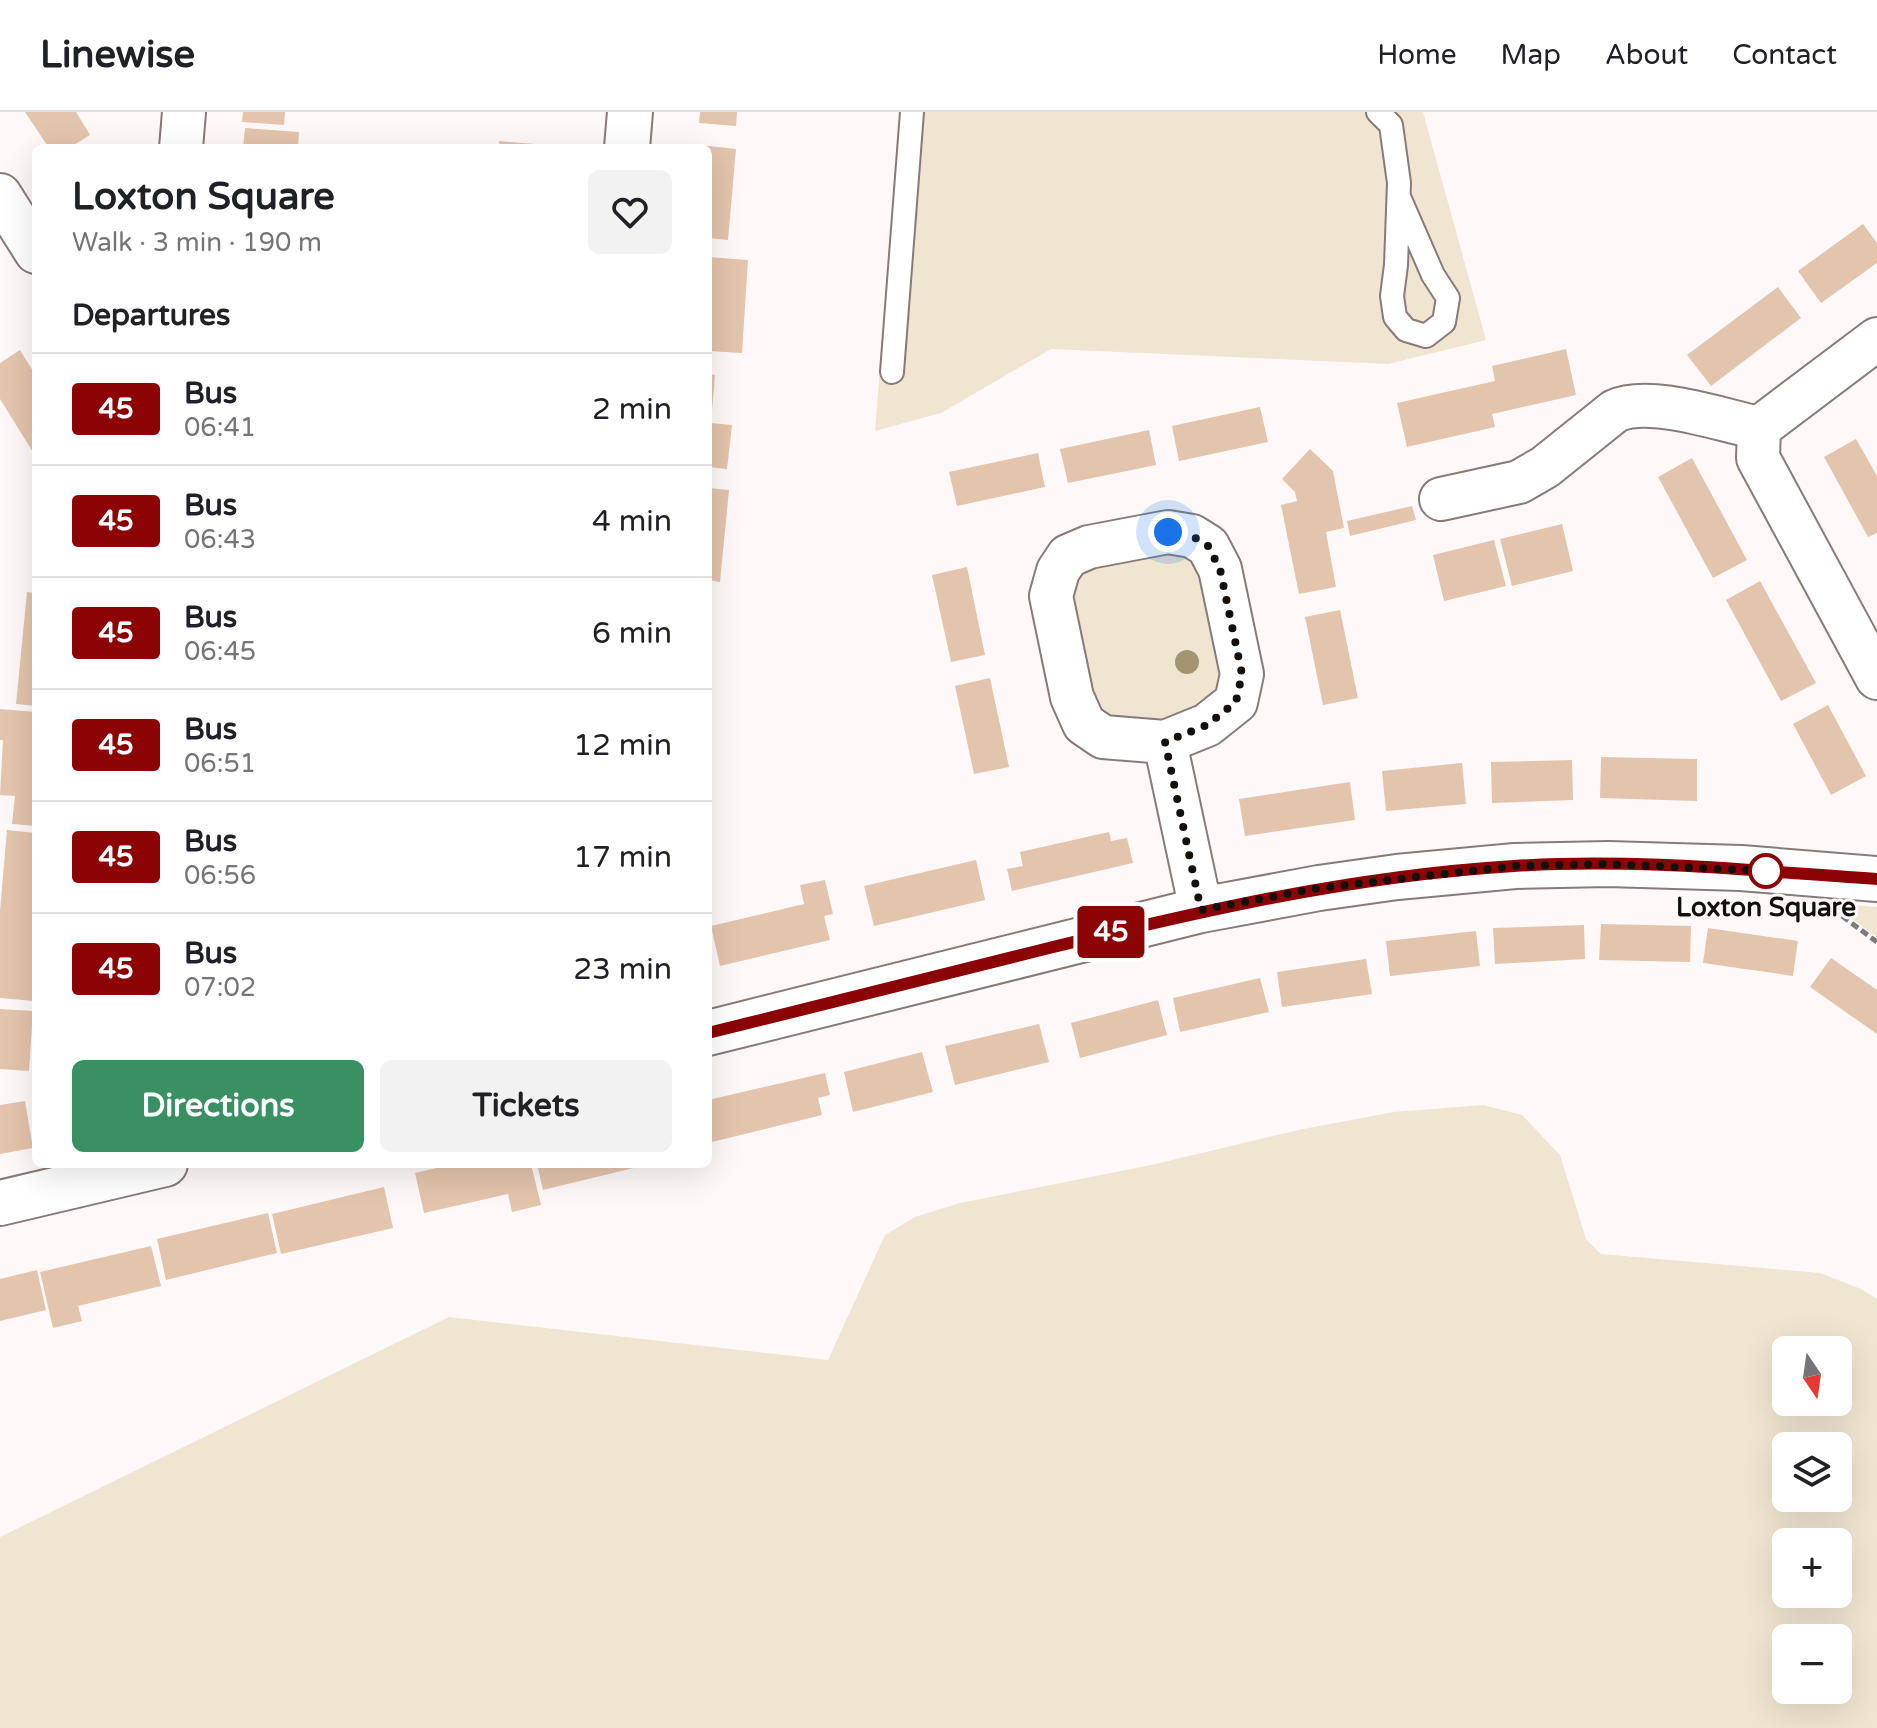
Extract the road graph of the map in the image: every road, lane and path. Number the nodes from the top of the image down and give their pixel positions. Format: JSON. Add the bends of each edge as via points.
{"nodes":[{"id":1,"x":184,"y":112,"type":"edge"},
{"id":2,"x":630,"y":112,"type":"edge"},
{"id":3,"x":912,"y":112,"type":"edge"},
{"id":4,"x":1378,"y":112,"type":"edge"},
{"id":5,"x":181,"y":144,"type":"edge"},
{"id":6,"x":627,"y":144,"type":"edge"},
{"id":7,"x":0,"y":195,"type":"edge"},
{"id":8,"x":1399,"y":197,"type":"junction"},
{"id":9,"x":32,"y":246,"type":"edge"},
{"id":10,"x":1877,"y":339,"type":"edge"},
{"id":11,"x":892,"y":372,"type":"dead end"},
{"id":12,"x":1759,"y":428,"type":"junction"},
{"id":13,"x":1441,"y":499,"type":"dead end"},
{"id":14,"x":1877,"y":678,"type":"edge"},
{"id":15,"x":1165,"y":742,"type":"junction"},
{"id":16,"x":1877,"y":879,"type":"edge"},
{"id":17,"x":1201,"y":910,"type":"junction"},
{"id":18,"x":712,"y":1032,"type":"edge"},
{"id":19,"x":131,"y":1168,"type":"edge"},
{"id":20,"x":89,"y":1173,"type":"edge"},
{"id":21,"x":0,"y":1203,"type":"edge"}],
"edges":[{"from":1,"to":5,"type":"street"},
{"from":2,"to":6,"type":"street"},
{"from":3,"to":11,"type":"lane"},
{"from":4,"to":8,"type":"lane","via":[[1391,125]]},
{"from":7,"to":9,"type":"street"},
{"from":8,"to":8,"type":"lane","via":[[1395,317],[1406,330],[1426,336],[1444,322],[1448,298]]},
{"from":10,"to":12,"type":"street"},
{"from":12,"to":13,"type":"street","via":[[1651,404],[1628,405],[1519,482]]},
{"from":12,"to":14,"type":"street","via":[[1758,458]]},
{"from":15,"to":15,"type":"street","via":[[1103,737],[1084,724],[1072,697],[1051,596],[1068,556],[1168,532],[1192,536],[1208,546],[1220,569],[1242,674],[1236,702],[1207,725]]},
{"from":15,"to":17,"type":"street"},
{"from":16,"to":17,"type":"street","via":[[1741,868],[1515,866],[1319,888]]},
{"from":17,"to":18,"type":"street"},
{"from":19,"to":20,"type":"street"},
{"from":20,"to":21,"type":"street"}]}
